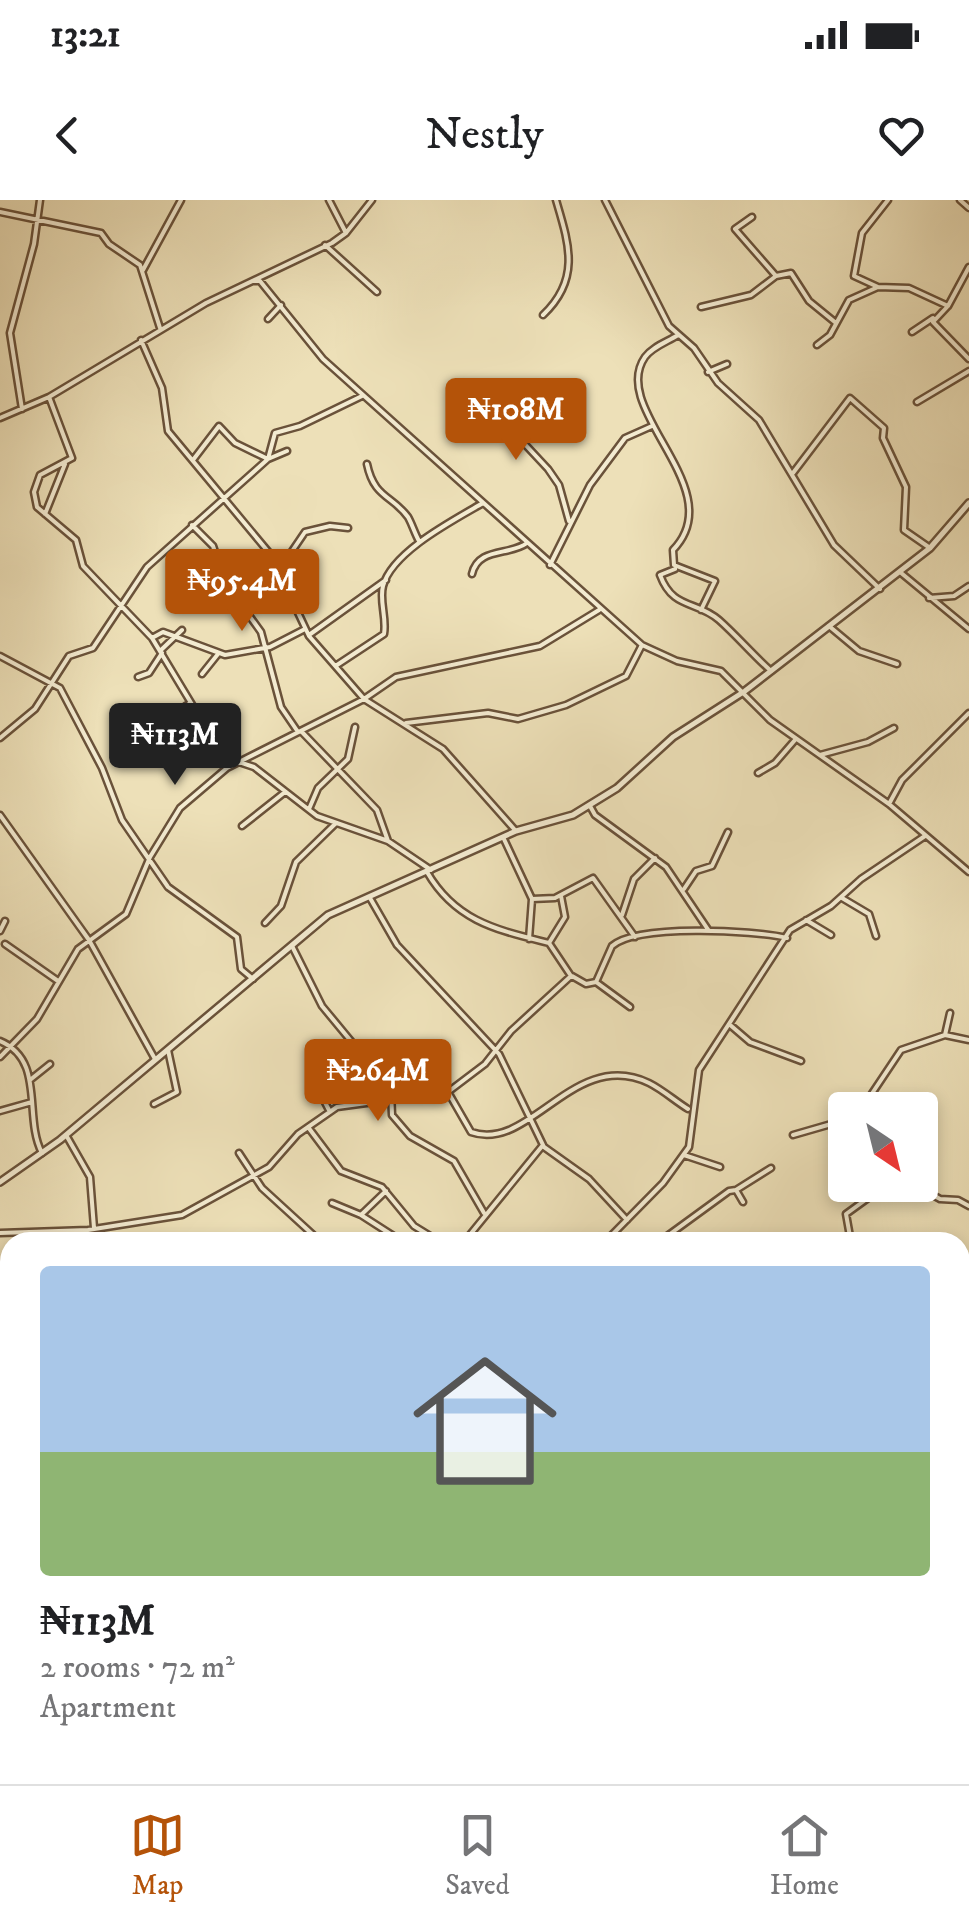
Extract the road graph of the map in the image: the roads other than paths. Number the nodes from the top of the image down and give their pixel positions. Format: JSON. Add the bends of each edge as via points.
{"nodes":[{"id":1,"x":40,"y":200,"type":"edge"},
{"id":2,"x":181,"y":200,"type":"edge"},
{"id":3,"x":329,"y":200,"type":"edge"},
{"id":4,"x":372,"y":200,"type":"edge"},
{"id":5,"x":556,"y":200,"type":"edge"},
{"id":6,"x":605,"y":200,"type":"edge"},
{"id":7,"x":888,"y":200,"type":"edge"},
{"id":8,"x":960,"y":200,"type":"edge"},
{"id":9,"x":969,"y":208,"type":"edge"},
{"id":10,"x":0,"y":212,"type":"edge"},
{"id":11,"x":752,"y":217,"type":"dead end"},
{"id":12,"x":39,"y":221,"type":"junction"},
{"id":13,"x":346,"y":233,"type":"junction"},
{"id":14,"x":325,"y":245,"type":"junction"},
{"id":15,"x":969,"y":267,"type":"edge"},
{"id":16,"x":141,"y":271,"type":"junction"},
{"id":17,"x":776,"y":276,"type":"junction"},
{"id":18,"x":262,"y":278,"type":"junction"},
{"id":19,"x":878,"y":286,"type":"junction"},
{"id":20,"x":377,"y":292,"type":"dead end"},
{"id":21,"x":281,"y":305,"type":"junction"},
{"id":22,"x":948,"y":306,"type":"junction"},
{"id":23,"x":701,"y":307,"type":"dead end"},
{"id":24,"x":543,"y":315,"type":"dead end"},
{"id":25,"x":933,"y":318,"type":"junction"},
{"id":26,"x":268,"y":319,"type":"dead end"},
{"id":27,"x":836,"y":322,"type":"junction"},
{"id":28,"x":160,"y":328,"type":"junction"},
{"id":29,"x":912,"y":332,"type":"dead end"},
{"id":30,"x":678,"y":336,"type":"junction"},
{"id":31,"x":140,"y":340,"type":"junction"},
{"id":32,"x":818,"y":345,"type":"dead end"},
{"id":33,"x":969,"y":359,"type":"edge"},
{"id":34,"x":727,"y":364,"type":"dead end"},
{"id":35,"x":969,"y":371,"type":"edge"},
{"id":36,"x":708,"y":372,"type":"junction"},
{"id":37,"x":478,"y":394,"type":"dead end"},
{"id":38,"x":363,"y":395,"type":"junction"},
{"id":39,"x":49,"y":397,"type":"junction"},
{"id":40,"x":917,"y":402,"type":"dead end"},
{"id":41,"x":22,"y":409,"type":"junction"},
{"id":42,"x":0,"y":418,"type":"edge"},
{"id":43,"x":653,"y":425,"type":"junction"},
{"id":44,"x":287,"y":451,"type":"dead end"},
{"id":45,"x":268,"y":458,"type":"junction"},
{"id":46,"x":193,"y":460,"type":"junction"},
{"id":47,"x":65,"y":464,"type":"junction"},
{"id":48,"x":367,"y":464,"type":"dead end"},
{"id":49,"x":792,"y":474,"type":"junction"},
{"id":50,"x":223,"y":497,"type":"junction"},
{"id":51,"x":483,"y":503,"type":"junction"},
{"id":52,"x":967,"y":508,"type":"edge"},
{"id":53,"x":46,"y":514,"type":"junction"},
{"id":54,"x":570,"y":522,"type":"junction"},
{"id":55,"x":192,"y":525,"type":"junction"},
{"id":56,"x":348,"y":528,"type":"dead end"},
{"id":57,"x":419,"y":541,"type":"junction"},
{"id":58,"x":527,"y":543,"type":"junction"},
{"id":59,"x":930,"y":548,"type":"junction"},
{"id":60,"x":550,"y":565,"type":"junction"},
{"id":61,"x":678,"y":570,"type":"junction"},
{"id":62,"x":900,"y":572,"type":"junction"},
{"id":63,"x":472,"y":574,"type":"dead end"},
{"id":64,"x":282,"y":578,"type":"junction"},
{"id":65,"x":381,"y":585,"type":"junction"},
{"id":66,"x":969,"y":586,"type":"edge"},
{"id":67,"x":880,"y":589,"type":"junction"},
{"id":68,"x":232,"y":595,"type":"junction"},
{"id":69,"x":928,"y":598,"type":"junction"},
{"id":70,"x":123,"y":606,"type":"junction"},
{"id":71,"x":700,"y":609,"type":"junction"},
{"id":72,"x":600,"y":610,"type":"junction"},
{"id":73,"x":828,"y":626,"type":"junction"},
{"id":74,"x":304,"y":629,"type":"junction"},
{"id":75,"x":969,"y":629,"type":"edge"},
{"id":76,"x":182,"y":630,"type":"dead end"},
{"id":77,"x":173,"y":636,"type":"junction"},
{"id":78,"x":308,"y":636,"type":"junction"},
{"id":79,"x":152,"y":638,"type":"junction"},
{"id":80,"x":642,"y":645,"type":"junction"},
{"id":81,"x":266,"y":648,"type":"junction"},
{"id":82,"x":161,"y":652,"type":"junction"},
{"id":83,"x":218,"y":654,"type":"junction"},
{"id":84,"x":0,"y":656,"type":"edge"},
{"id":85,"x":897,"y":664,"type":"dead end"},
{"id":86,"x":336,"y":666,"type":"junction"},
{"id":87,"x":771,"y":671,"type":"junction"},
{"id":88,"x":202,"y":674,"type":"dead end"},
{"id":89,"x":138,"y":678,"type":"dead end"},
{"id":90,"x":54,"y":684,"type":"junction"},
{"id":91,"x":744,"y":690,"type":"junction"},
{"id":92,"x":364,"y":699,"type":"junction"},
{"id":93,"x":190,"y":703,"type":"junction"},
{"id":94,"x":969,"y":713,"type":"edge"},
{"id":95,"x":406,"y":723,"type":"junction"},
{"id":96,"x":140,"y":726,"type":"dead end"},
{"id":97,"x":356,"y":727,"type":"dead end"},
{"id":98,"x":894,"y":728,"type":"dead end"},
{"id":99,"x":300,"y":731,"type":"junction"},
{"id":100,"x":0,"y":738,"type":"edge"},
{"id":101,"x":795,"y":740,"type":"junction"},
{"id":102,"x":820,"y":755,"type":"junction"},
{"id":103,"x":238,"y":762,"type":"junction"},
{"id":104,"x":338,"y":769,"type":"junction"},
{"id":105,"x":758,"y":774,"type":"dead end"},
{"id":106,"x":286,"y":792,"type":"junction"},
{"id":107,"x":890,"y":804,"type":"junction"},
{"id":108,"x":590,"y":806,"type":"junction"},
{"id":109,"x":308,"y":810,"type":"junction"},
{"id":110,"x":0,"y":815,"type":"edge"},
{"id":111,"x":6,"y":823,"type":"junction"},
{"id":112,"x":335,"y":824,"type":"junction"},
{"id":113,"x":242,"y":826,"type":"dead end"},
{"id":114,"x":0,"y":828,"type":"edge"},
{"id":115,"x":516,"y":831,"type":"junction"},
{"id":116,"x":728,"y":832,"type":"dead end"},
{"id":117,"x":925,"y":836,"type":"junction"},
{"id":118,"x":503,"y":837,"type":"junction"},
{"id":119,"x":388,"y":841,"type":"junction"},
{"id":120,"x":150,"y":857,"type":"junction"},
{"id":121,"x":655,"y":858,"type":"junction"},
{"id":122,"x":429,"y":871,"type":"junction"},
{"id":123,"x":969,"y":872,"type":"edge"},
{"id":124,"x":684,"y":889,"type":"junction"},
{"id":125,"x":560,"y":896,"type":"junction"},
{"id":126,"x":369,"y":897,"type":"junction"},
{"id":127,"x":842,"y":898,"type":"junction"},
{"id":128,"x":532,"y":899,"type":"junction"},
{"id":129,"x":622,"y":916,"type":"junction"},
{"id":130,"x":806,"y":920,"type":"junction"},
{"id":131,"x":5,"y":921,"type":"dead end"},
{"id":132,"x":265,"y":923,"type":"dead end"},
{"id":133,"x":709,"y":931,"type":"junction"},
{"id":134,"x":0,"y":932,"type":"edge"},
{"id":135,"x":831,"y":935,"type":"dead end"},
{"id":136,"x":876,"y":936,"type":"dead end"},
{"id":137,"x":635,"y":937,"type":"junction"},
{"id":138,"x":787,"y":938,"type":"junction"},
{"id":139,"x":89,"y":940,"type":"junction"},
{"id":140,"x":529,"y":940,"type":"junction"},
{"id":141,"x":548,"y":943,"type":"junction"},
{"id":142,"x":5,"y":944,"type":"dead end"},
{"id":143,"x":292,"y":946,"type":"junction"},
{"id":144,"x":571,"y":976,"type":"junction"},
{"id":145,"x":253,"y":978,"type":"junction"},
{"id":146,"x":58,"y":981,"type":"junction"},
{"id":147,"x":596,"y":982,"type":"junction"},
{"id":148,"x":630,"y":1007,"type":"dead end"},
{"id":149,"x":950,"y":1013,"type":"dead end"},
{"id":150,"x":728,"y":1024,"type":"junction"},
{"id":151,"x":945,"y":1036,"type":"junction"},
{"id":152,"x":969,"y":1040,"type":"edge"},
{"id":153,"x":0,"y":1041,"type":"edge"},
{"id":154,"x":11,"y":1046,"type":"junction"},
{"id":155,"x":168,"y":1050,"type":"junction"},
{"id":156,"x":496,"y":1053,"type":"junction"},
{"id":157,"x":0,"y":1056,"type":"edge"},
{"id":158,"x":155,"y":1060,"type":"junction"},
{"id":159,"x":801,"y":1061,"type":"dead end"},
{"id":160,"x":50,"y":1064,"type":"dead end"},
{"id":161,"x":30,"y":1080,"type":"junction"},
{"id":162,"x":318,"y":1087,"type":"dead end"},
{"id":163,"x":391,"y":1090,"type":"junction"},
{"id":164,"x":448,"y":1092,"type":"junction"},
{"id":165,"x":873,"y":1092,"type":"edge"},
{"id":166,"x":394,"y":1098,"type":"junction"},
{"id":167,"x":402,"y":1098,"type":"junction"},
{"id":168,"x":32,"y":1102,"type":"junction"},
{"id":169,"x":154,"y":1104,"type":"dead end"},
{"id":170,"x":0,"y":1111,"type":"edge"},
{"id":171,"x":690,"y":1111,"type":"junction"},
{"id":172,"x":330,"y":1112,"type":"junction"},
{"id":173,"x":530,"y":1120,"type":"junction"},
{"id":174,"x":828,"y":1125,"type":"edge"},
{"id":175,"x":308,"y":1127,"type":"junction"},
{"id":176,"x":66,"y":1135,"type":"junction"},
{"id":177,"x":793,"y":1135,"type":"dead end"},
{"id":178,"x":541,"y":1144,"type":"junction"},
{"id":179,"x":42,"y":1153,"type":"junction"},
{"id":180,"x":239,"y":1153,"type":"dead end"},
{"id":181,"x":684,"y":1156,"type":"junction"},
{"id":182,"x":720,"y":1167,"type":"dead end"},
{"id":183,"x":771,"y":1168,"type":"dead end"},
{"id":184,"x":254,"y":1177,"type":"junction"},
{"id":185,"x":0,"y":1182,"type":"edge"},
{"id":186,"x":736,"y":1190,"type":"junction"},
{"id":187,"x":386,"y":1191,"type":"junction"},
{"id":188,"x":938,"y":1199,"type":"edge"},
{"id":189,"x":743,"y":1202,"type":"dead end"},
{"id":190,"x":863,"y":1202,"type":"edge"},
{"id":191,"x":332,"y":1203,"type":"dead end"},
{"id":192,"x":969,"y":1206,"type":"edge"},
{"id":193,"x":361,"y":1214,"type":"junction"},
{"id":194,"x":484,"y":1214,"type":"junction"},
{"id":195,"x":627,"y":1220,"type":"junction"},
{"id":196,"x":91,"y":1229,"type":"junction"},
{"id":197,"x":23,"y":1232,"type":"edge"},
{"id":198,"x":90,"y":1232,"type":"edge"},
{"id":199,"x":311,"y":1232,"type":"edge"},
{"id":200,"x":388,"y":1232,"type":"edge"},
{"id":201,"x":424,"y":1232,"type":"edge"},
{"id":202,"x":471,"y":1232,"type":"edge"},
{"id":203,"x":616,"y":1232,"type":"edge"},
{"id":204,"x":674,"y":1232,"type":"edge"},
{"id":205,"x":849,"y":1232,"type":"edge"}],
"edges":[{"from":1,"to":12,"type":"street"},
{"from":2,"to":16,"type":"street"},
{"from":3,"to":13,"type":"street"},
{"from":4,"to":13,"type":"street"},
{"from":5,"to":24,"type":"street","via":[[572,256],[557,299]]},
{"from":6,"to":30,"type":"street"},
{"from":7,"to":19,"type":"street","via":[[862,233],[853,271]]},
{"from":8,"to":9,"type":"street"},
{"from":10,"to":12,"type":"street"},
{"from":11,"to":17,"type":"street","via":[[735,229]]},
{"from":12,"to":16,"type":"street","via":[[101,233]]},
{"from":12,"to":41,"type":"street","via":[[10,333]]},
{"from":13,"to":14,"type":"street"},
{"from":14,"to":18,"type":"street"},
{"from":14,"to":20,"type":"street"},
{"from":15,"to":22,"type":"street"},
{"from":16,"to":28,"type":"street"},
{"from":17,"to":23,"type":"street","via":[[751,295]]},
{"from":17,"to":27,"type":"street","via":[[790,273],[815,307]]},
{"from":18,"to":21,"type":"street"},
{"from":18,"to":28,"type":"street"},
{"from":19,"to":22,"type":"street","via":[[909,288]]},
{"from":19,"to":27,"type":"street","via":[[848,300]]},
{"from":21,"to":26,"type":"street"},
{"from":21,"to":38,"type":"street","via":[[323,359]]},
{"from":22,"to":25,"type":"street"},
{"from":25,"to":29,"type":"street"},
{"from":25,"to":33,"type":"street"},
{"from":27,"to":32,"type":"street"},
{"from":28,"to":31,"type":"street"},
{"from":30,"to":36,"type":"street"},
{"from":30,"to":43,"type":"street","via":[[648,352],[639,368],[637,390]]},
{"from":31,"to":39,"type":"street"},
{"from":31,"to":46,"type":"street","via":[[162,388],[168,431]]},
{"from":34,"to":36,"type":"street"},
{"from":35,"to":40,"type":"street"},
{"from":36,"to":49,"type":"street","via":[[759,420]]},
{"from":37,"to":54,"type":"street","via":[[559,485]]},
{"from":38,"to":45,"type":"street","via":[[275,433]]},
{"from":38,"to":51,"type":"street"},
{"from":39,"to":41,"type":"street"},
{"from":39,"to":47,"type":"street","via":[[70,447],[72,458]]},
{"from":41,"to":42,"type":"street"},
{"from":43,"to":54,"type":"street","via":[[620,444]]},
{"from":43,"to":61,"type":"street","via":[[680,473],[689,518],[686,536],[672,553]]},
{"from":44,"to":45,"type":"street"},
{"from":45,"to":46,"type":"street","via":[[235,443],[219,426]]},
{"from":45,"to":50,"type":"street"},
{"from":46,"to":50,"type":"street"},
{"from":47,"to":53,"type":"street"},
{"from":47,"to":53,"type":"street","via":[[49,468],[36,482],[34,500]]},
{"from":48,"to":57,"type":"street","via":[[376,488],[406,514]]},
{"from":49,"to":59,"type":"street","via":[[850,398],[884,428],[906,487],[904,530]]},
{"from":49,"to":67,"type":"street","via":[[834,545]]},
{"from":50,"to":55,"type":"street"},
{"from":50,"to":64,"type":"street"},
{"from":51,"to":57,"type":"street"},
{"from":51,"to":58,"type":"street"},
{"from":52,"to":59,"type":"street"},
{"from":53,"to":70,"type":"street","via":[[76,540],[83,566]]},
{"from":54,"to":60,"type":"street"},
{"from":55,"to":68,"type":"street","via":[[215,550]]},
{"from":55,"to":70,"type":"street","via":[[147,567]]},
{"from":56,"to":64,"type":"street","via":[[314,527],[298,536]]},
{"from":57,"to":65,"type":"street"},
{"from":58,"to":60,"type":"street"},
{"from":58,"to":63,"type":"street","via":[[492,551]]},
{"from":59,"to":62,"type":"street"},
{"from":60,"to":72,"type":"street"},
{"from":61,"to":71,"type":"street","via":[[714,579]]},
{"from":61,"to":71,"type":"street","via":[[660,575],[665,589]]},
{"from":62,"to":67,"type":"street"},
{"from":62,"to":69,"type":"street"},
{"from":64,"to":68,"type":"street"},
{"from":64,"to":74,"type":"street"},
{"from":65,"to":78,"type":"street"},
{"from":65,"to":86,"type":"street","via":[[384,634]]},
{"from":66,"to":69,"type":"street","via":[[954,596]]},
{"from":67,"to":73,"type":"street"},
{"from":68,"to":81,"type":"street"},
{"from":69,"to":75,"type":"street"},
{"from":70,"to":79,"type":"street"},
{"from":70,"to":90,"type":"street","via":[[89,652],[69,656]]},
{"from":71,"to":87,"type":"street"},
{"from":72,"to":80,"type":"street"},
{"from":72,"to":92,"type":"street","via":[[540,646],[396,677]]},
{"from":73,"to":85,"type":"street","via":[[859,651]]},
{"from":73,"to":87,"type":"street"},
{"from":74,"to":78,"type":"street"},
{"from":74,"to":81,"type":"street"},
{"from":76,"to":77,"type":"street"},
{"from":77,"to":79,"type":"street","via":[[162,632]]},
{"from":77,"to":82,"type":"street"},
{"from":77,"to":83,"type":"street"},
{"from":78,"to":86,"type":"street"},
{"from":79,"to":82,"type":"street"},
{"from":80,"to":91,"type":"street","via":[[676,661],[710,666]]},
{"from":80,"to":95,"type":"street","via":[[622,679],[566,704],[518,719],[488,713]]},
{"from":81,"to":83,"type":"street"},
{"from":81,"to":99,"type":"street","via":[[281,707]]},
{"from":82,"to":89,"type":"street"},
{"from":82,"to":93,"type":"street"},
{"from":83,"to":88,"type":"street"},
{"from":84,"to":90,"type":"street"},
{"from":86,"to":92,"type":"street"},
{"from":87,"to":91,"type":"street"},
{"from":90,"to":100,"type":"street"},
{"from":90,"to":120,"type":"street","via":[[72,704],[122,820]]},
{"from":91,"to":101,"type":"street"},
{"from":91,"to":108,"type":"street","via":[[673,737]]},
{"from":92,"to":95,"type":"street"},
{"from":92,"to":99,"type":"street"},
{"from":93,"to":96,"type":"street","via":[[161,724]]},
{"from":93,"to":103,"type":"street","via":[[216,746]]},
{"from":94,"to":107,"type":"street","via":[[902,780]]},
{"from":95,"to":115,"type":"street","via":[[443,749]]},
{"from":97,"to":104,"type":"street","via":[[348,759]]},
{"from":98,"to":102,"type":"street"},
{"from":99,"to":103,"type":"street"},
{"from":99,"to":104,"type":"street"},
{"from":101,"to":102,"type":"street"},
{"from":101,"to":105,"type":"street"},
{"from":102,"to":107,"type":"street"},
{"from":103,"to":106,"type":"street"},
{"from":103,"to":120,"type":"street","via":[[180,808]]},
{"from":104,"to":109,"type":"street"},
{"from":104,"to":119,"type":"street","via":[[382,816]]},
{"from":106,"to":109,"type":"street"},
{"from":106,"to":113,"type":"street"},
{"from":107,"to":117,"type":"street"},
{"from":108,"to":115,"type":"street"},
{"from":108,"to":121,"type":"street"},
{"from":109,"to":112,"type":"street"},
{"from":110,"to":111,"type":"street"},
{"from":111,"to":114,"type":"street"},
{"from":111,"to":139,"type":"street"},
{"from":112,"to":119,"type":"street"},
{"from":112,"to":132,"type":"street","via":[[296,862],[281,906]]},
{"from":115,"to":118,"type":"street"},
{"from":116,"to":124,"type":"street","via":[[712,866],[696,872]]},
{"from":117,"to":123,"type":"street"},
{"from":117,"to":127,"type":"street"},
{"from":118,"to":122,"type":"street"},
{"from":118,"to":128,"type":"street"},
{"from":119,"to":122,"type":"street"},
{"from":120,"to":139,"type":"street","via":[[126,914]]},
{"from":120,"to":145,"type":"street","via":[[168,887],[237,937],[239,964]]},
{"from":121,"to":124,"type":"street"},
{"from":121,"to":129,"type":"street","via":[[634,879]]},
{"from":122,"to":126,"type":"street"},
{"from":122,"to":140,"type":"street","via":[[467,916]]},
{"from":124,"to":133,"type":"street"},
{"from":125,"to":128,"type":"street"},
{"from":125,"to":129,"type":"street","via":[[593,878]]},
{"from":125,"to":141,"type":"street","via":[[565,917]]},
{"from":126,"to":143,"type":"street","via":[[328,915]]},
{"from":126,"to":156,"type":"street","via":[[397,946]]},
{"from":127,"to":130,"type":"street"},
{"from":127,"to":136,"type":"street","via":[[869,914]]},
{"from":128,"to":140,"type":"street"},
{"from":129,"to":137,"type":"street"},
{"from":130,"to":135,"type":"street"},
{"from":130,"to":138,"type":"street"},
{"from":131,"to":134,"type":"street"},
{"from":133,"to":137,"type":"street"},
{"from":133,"to":138,"type":"street"},
{"from":137,"to":147,"type":"street","via":[[612,946]]},
{"from":138,"to":150,"type":"street"},
{"from":139,"to":146,"type":"street"},
{"from":139,"to":158,"type":"street"},
{"from":140,"to":141,"type":"street"},
{"from":141,"to":144,"type":"street"},
{"from":142,"to":146,"type":"street"},
{"from":143,"to":145,"type":"street"},
{"from":143,"to":163,"type":"street","via":[[322,1006]]},
{"from":144,"to":147,"type":"street"},
{"from":144,"to":156,"type":"street"},
{"from":145,"to":155,"type":"street"},
{"from":146,"to":154,"type":"street","via":[[37,1019]]},
{"from":147,"to":148,"type":"street"},
{"from":149,"to":151,"type":"street"},
{"from":150,"to":159,"type":"street","via":[[750,1042]]},
{"from":150,"to":171,"type":"street","via":[[699,1070]]},
{"from":151,"to":152,"type":"street"},
{"from":151,"to":165,"type":"street","via":[[901,1050]]},
{"from":153,"to":154,"type":"street"},
{"from":154,"to":157,"type":"street"},
{"from":154,"to":161,"type":"street"},
{"from":155,"to":158,"type":"street"},
{"from":155,"to":169,"type":"street","via":[[177,1092]]},
{"from":156,"to":164,"type":"street"},
{"from":156,"to":173,"type":"street"},
{"from":158,"to":176,"type":"street"},
{"from":160,"to":161,"type":"street"},
{"from":161,"to":168,"type":"street"},
{"from":162,"to":172,"type":"street"},
{"from":163,"to":166,"type":"street"},
{"from":163,"to":167,"type":"street"},
{"from":164,"to":167,"type":"street"},
{"from":164,"to":173,"type":"street","via":[[471,1132],[494,1136]]},
{"from":166,"to":167,"type":"street"},
{"from":166,"to":172,"type":"street","via":[[346,1103]]},
{"from":166,"to":194,"type":"street","via":[[392,1114],[410,1136],[454,1160]]},
{"from":168,"to":170,"type":"street"},
{"from":168,"to":179,"type":"street"},
{"from":171,"to":173,"type":"street","via":[[647,1082],[612,1075],[563,1092]]},
{"from":171,"to":181,"type":"street","via":[[692,1138]]},
{"from":172,"to":175,"type":"street"},
{"from":173,"to":178,"type":"street"},
{"from":174,"to":177,"type":"street"},
{"from":175,"to":184,"type":"street"},
{"from":175,"to":187,"type":"street","via":[[341,1172]]},
{"from":176,"to":179,"type":"street"},
{"from":176,"to":196,"type":"street","via":[[90,1177]]},
{"from":178,"to":194,"type":"street"},
{"from":178,"to":195,"type":"street","via":[[589,1179]]},
{"from":179,"to":185,"type":"street"},
{"from":180,"to":184,"type":"street"},
{"from":181,"to":182,"type":"street"},
{"from":181,"to":195,"type":"street"},
{"from":183,"to":186,"type":"street"},
{"from":184,"to":196,"type":"street","via":[[175,1218]]},
{"from":184,"to":199,"type":"street"},
{"from":186,"to":189,"type":"street"},
{"from":186,"to":204,"type":"street"},
{"from":187,"to":193,"type":"street"},
{"from":187,"to":201,"type":"street"},
{"from":188,"to":192,"type":"street"},
{"from":190,"to":205,"type":"street","via":[[846,1214]]},
{"from":191,"to":193,"type":"street"},
{"from":193,"to":200,"type":"street"},
{"from":194,"to":202,"type":"street"},
{"from":195,"to":203,"type":"street"},
{"from":196,"to":197,"type":"street"},
{"from":196,"to":198,"type":"street"}]}
